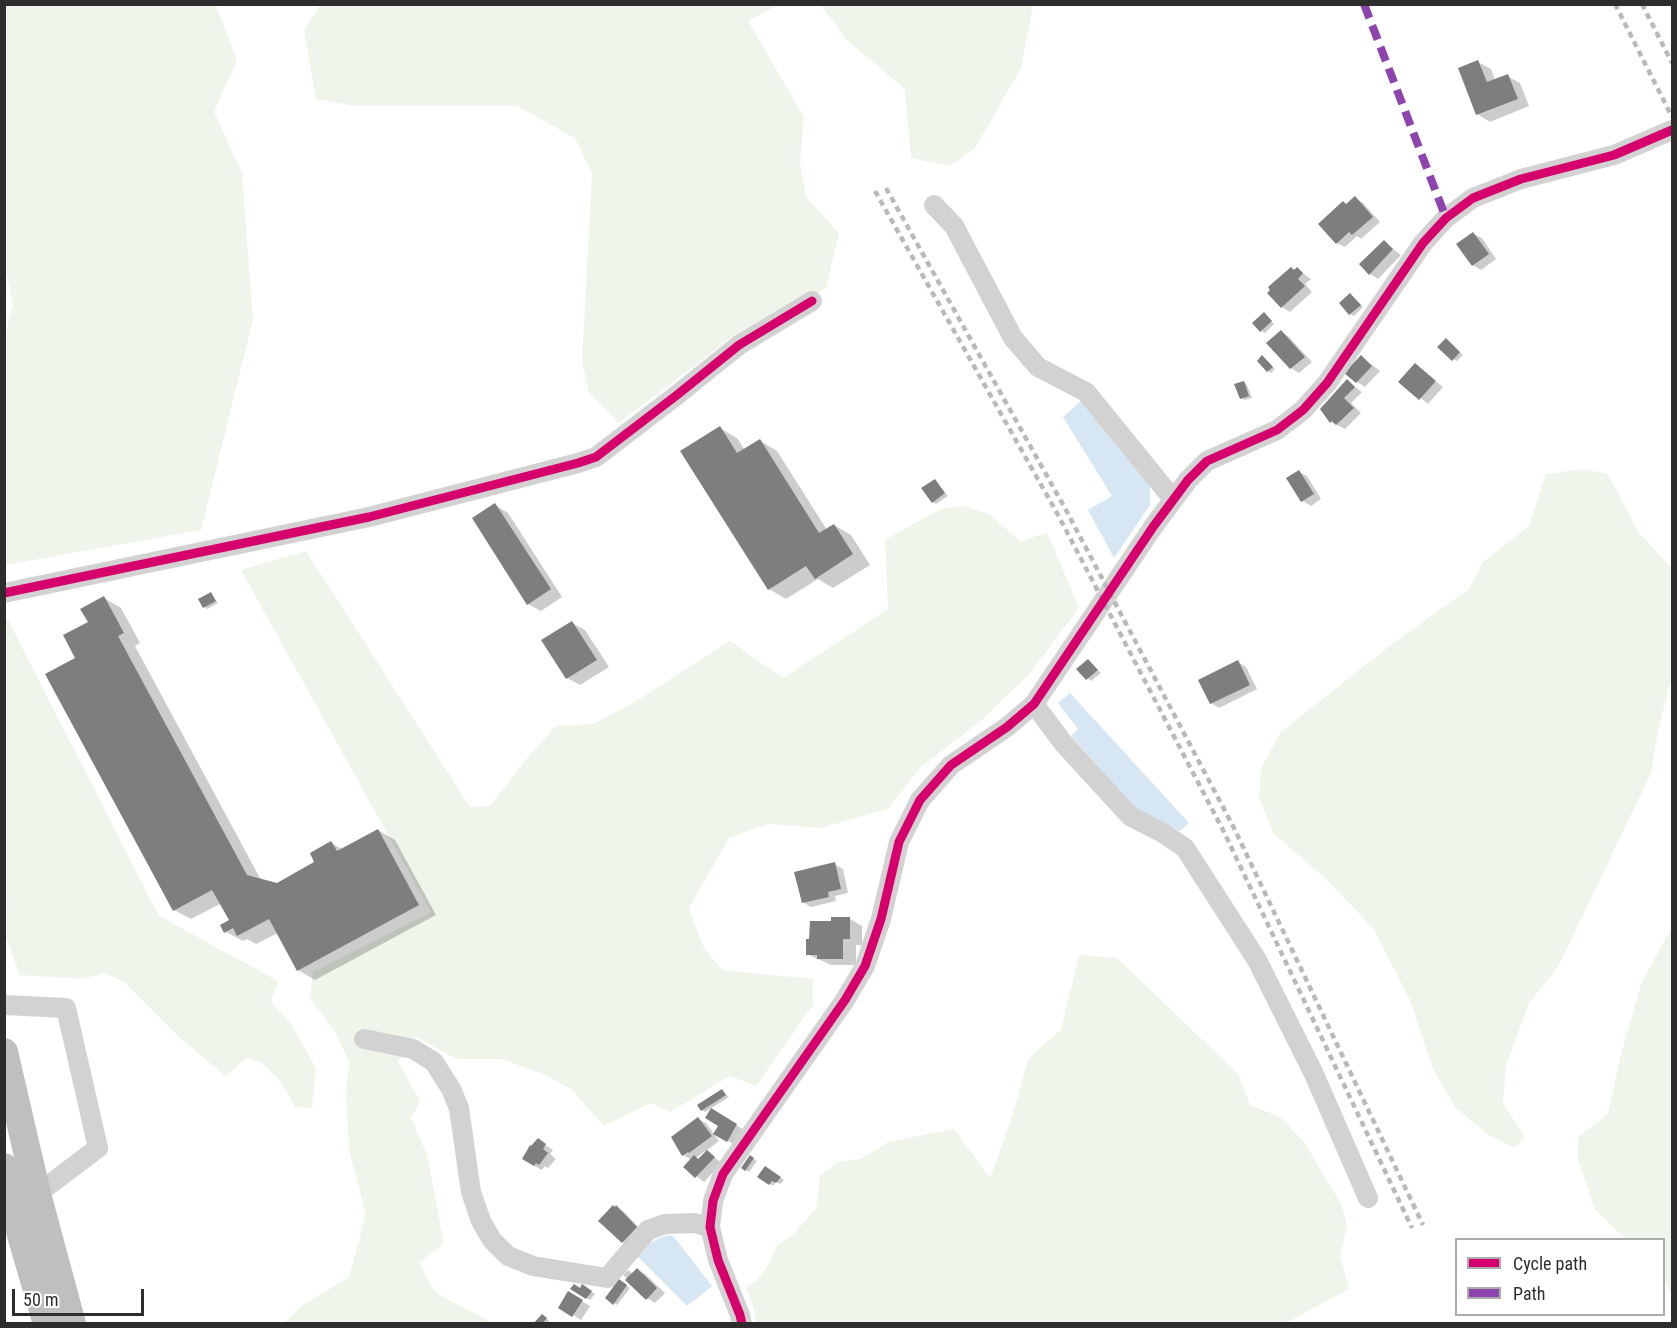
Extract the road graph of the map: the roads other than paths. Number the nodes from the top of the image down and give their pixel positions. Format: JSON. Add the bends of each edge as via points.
{"nodes":[{"id":1,"x":1672,"y":130,"type":"edge"},
{"id":2,"x":934,"y":205,"type":"dead end"},
{"id":3,"x":812,"y":301,"type":"dead end"},
{"id":4,"x":1173,"y":499,"type":"junction"},
{"id":5,"x":4,"y":593,"type":"edge"},
{"id":6,"x":1034,"y":704,"type":"junction"},
{"id":7,"x":4,"y":1005,"type":"edge"},
{"id":8,"x":364,"y":1039,"type":"dead end"},
{"id":9,"x":4,"y":1052,"type":"edge"},
{"id":10,"x":4,"y":1167,"type":"edge"},
{"id":11,"x":37,"y":1194,"type":"junction"},
{"id":12,"x":1368,"y":1198,"type":"dead end"},
{"id":13,"x":710,"y":1227,"type":"junction"},
{"id":14,"x":47,"y":1323,"type":"edge"},
{"id":15,"x":72,"y":1323,"type":"edge"},
{"id":16,"x":742,"y":1323,"type":"edge"}],
"edges":[{"from":1,"to":4,"type":"street","via":[[1614,155],[1521,179],[1473,198],[1446,218],[1424,243],[1304,410],[1277,430],[1208,461]]},
{"from":2,"to":4,"type":"street","via":[[954,226],[1014,338],[1038,367],[1086,392]]},
{"from":3,"to":5,"type":"street","via":[[739,345],[596,456],[578,463],[369,517]]},
{"from":4,"to":6,"type":"street"},
{"from":6,"to":12,"type":"street","via":[[1064,744],[1130,816],[1185,848],[1257,960],[1313,1072]]},
{"from":6,"to":13,"type":"street","via":[[951,765],[920,800],[899,842],[881,919],[865,966],[723,1174],[712,1201]]},
{"from":7,"to":11,"type":"street","via":[[66,1008],[98,1148]]},
{"from":8,"to":13,"type":"street","via":[[413,1049],[434,1062],[459,1108],[474,1202],[492,1240],[508,1256],[533,1266],[607,1278],[648,1230],[665,1224]]},
{"from":9,"to":11,"type":"highway"},
{"from":10,"to":14,"type":"highway"},
{"from":11,"to":15,"type":"highway"},
{"from":13,"to":16,"type":"street"}]}
